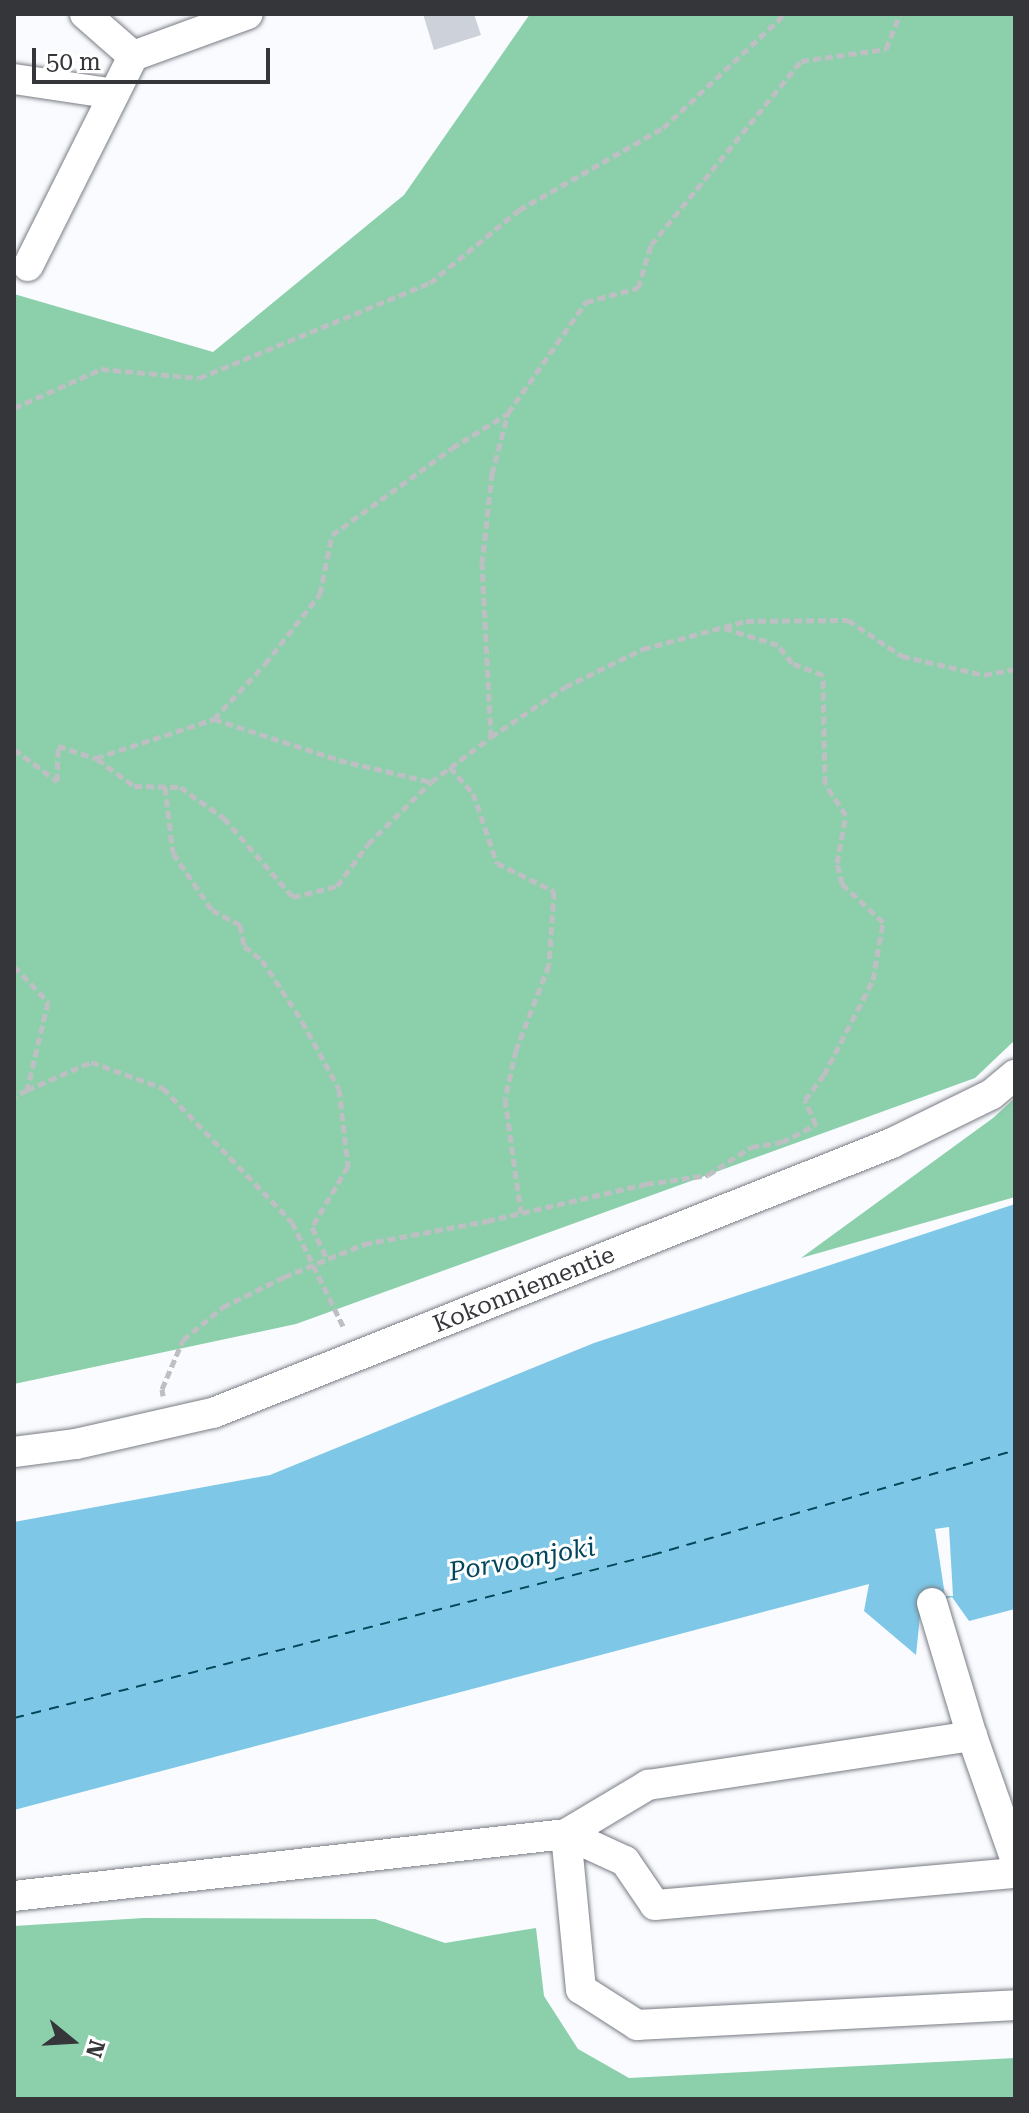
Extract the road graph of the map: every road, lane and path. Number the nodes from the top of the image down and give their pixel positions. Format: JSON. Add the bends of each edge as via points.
{"nodes":[{"id":1,"x":248,"y":14,"type":"edge"},
{"id":2,"x":785,"y":14,"type":"edge"},
{"id":3,"x":900,"y":14,"type":"edge"},
{"id":4,"x":95,"y":19,"type":"edge"},
{"id":5,"x":184,"y":26,"type":"edge"},
{"id":6,"x":133,"y":56,"type":"junction"},
{"id":7,"x":14,"y":79,"type":"edge"},
{"id":8,"x":114,"y":94,"type":"junction"},
{"id":9,"x":28,"y":266,"type":"dead end"},
{"id":10,"x":14,"y":408,"type":"edge"},
{"id":11,"x":508,"y":413,"type":"junction"},
{"id":12,"x":721,"y":627,"type":"junction"},
{"id":13,"x":1015,"y":669,"type":"edge"},
{"id":14,"x":214,"y":719,"type":"junction"},
{"id":15,"x":491,"y":737,"type":"junction"},
{"id":16,"x":14,"y":749,"type":"edge"},
{"id":17,"x":96,"y":758,"type":"junction"},
{"id":18,"x":450,"y":767,"type":"junction"},
{"id":19,"x":431,"y":782,"type":"junction"},
{"id":20,"x":165,"y":787,"type":"junction"},
{"id":21,"x":14,"y":966,"type":"edge"},
{"id":22,"x":1015,"y":1075,"type":"edge"},
{"id":23,"x":27,"y":1090,"type":"junction"},
{"id":24,"x":14,"y":1096,"type":"edge"},
{"id":25,"x":521,"y":1213,"type":"junction"},
{"id":26,"x":327,"y":1259,"type":"junction"},
{"id":27,"x":313,"y":1265,"type":"junction"},
{"id":28,"x":358,"y":1355,"type":"junction"},
{"id":29,"x":166,"y":1424,"type":"junction"},
{"id":30,"x":14,"y":1452,"type":"edge"},
{"id":31,"x":932,"y":1603,"type":"dead end"},
{"id":32,"x":972,"y":1736,"type":"junction"},
{"id":33,"x":566,"y":1834,"type":"junction"},
{"id":34,"x":1015,"y":1858,"type":"edge"},
{"id":35,"x":1015,"y":1873,"type":"edge"},
{"id":36,"x":14,"y":1896,"type":"edge"},
{"id":37,"x":1015,"y":2005,"type":"edge"}],
"edges":[{"from":1,"to":5,"type":"street"},
{"from":2,"to":10,"type":"path","via":[[663,128],[519,210],[430,283],[199,378],[101,369]]},
{"from":3,"to":11,"type":"path","via":[[886,49],[801,61],[651,245],[638,288],[586,302]]},
{"from":4,"to":6,"type":"street"},
{"from":5,"to":6,"type":"street"},
{"from":6,"to":8,"type":"street"},
{"from":7,"to":8,"type":"street"},
{"from":8,"to":9,"type":"street"},
{"from":11,"to":14,"type":"path","via":[[332,535],[320,594]]},
{"from":11,"to":15,"type":"path","via":[[492,474],[482,564]]},
{"from":12,"to":13,"type":"path","via":[[746,621],[848,620],[902,656],[984,675]]},
{"from":12,"to":15,"type":"path","via":[[643,649],[565,687]]},
{"from":12,"to":25,"type":"path","via":[[778,645],[792,663],[823,675],[825,784],[846,815],[837,863],[842,884],[883,922],[873,980],[824,1075],[805,1100],[816,1125],[782,1142],[751,1147],[708,1175]]},
{"from":14,"to":17,"type":"path"},
{"from":14,"to":19,"type":"path","via":[[339,760]]},
{"from":15,"to":18,"type":"path"},
{"from":16,"to":17,"type":"path","via":[[57,781],[58,746]]},
{"from":17,"to":20,"type":"path","via":[[134,786]]},
{"from":18,"to":19,"type":"path"},
{"from":18,"to":25,"type":"path","via":[[473,793],[497,863],[554,891],[549,965],[516,1050],[505,1099]]},
{"from":19,"to":20,"type":"path","via":[[368,844],[337,886],[293,897],[224,818],[180,787]]},
{"from":20,"to":26,"type":"path","via":[[173,853],[212,910],[240,925],[244,946],[262,960],[339,1089],[348,1166],[312,1227]]},
{"from":21,"to":23,"type":"path","via":[[48,1002]]},
{"from":22,"to":28,"type":"street","name":"Kokonniementie","via":[[992,1094],[892,1143]]},
{"from":23,"to":24,"type":"path"},
{"from":23,"to":27,"type":"path","via":[[91,1062],[163,1088],[292,1222]]},
{"from":25,"to":26,"type":"path","via":[[364,1244]]},
{"from":26,"to":27,"type":"path"},
{"from":27,"to":28,"type":"path"},
{"from":27,"to":29,"type":"path","via":[[223,1307],[183,1340],[162,1389]]},
{"from":28,"to":29,"type":"street","name":"Kokonniementie","via":[[213,1413]]},
{"from":29,"to":30,"type":"street","name":"Kokonniementie"},
{"from":31,"to":32,"type":"street"},
{"from":32,"to":33,"type":"street","via":[[648,1785]]},
{"from":32,"to":34,"type":"street"},
{"from":33,"to":35,"type":"street","via":[[625,1861],[655,1905]]},
{"from":33,"to":36,"type":"street"},
{"from":33,"to":37,"type":"street","via":[[581,1989],[637,2025]]}]}
